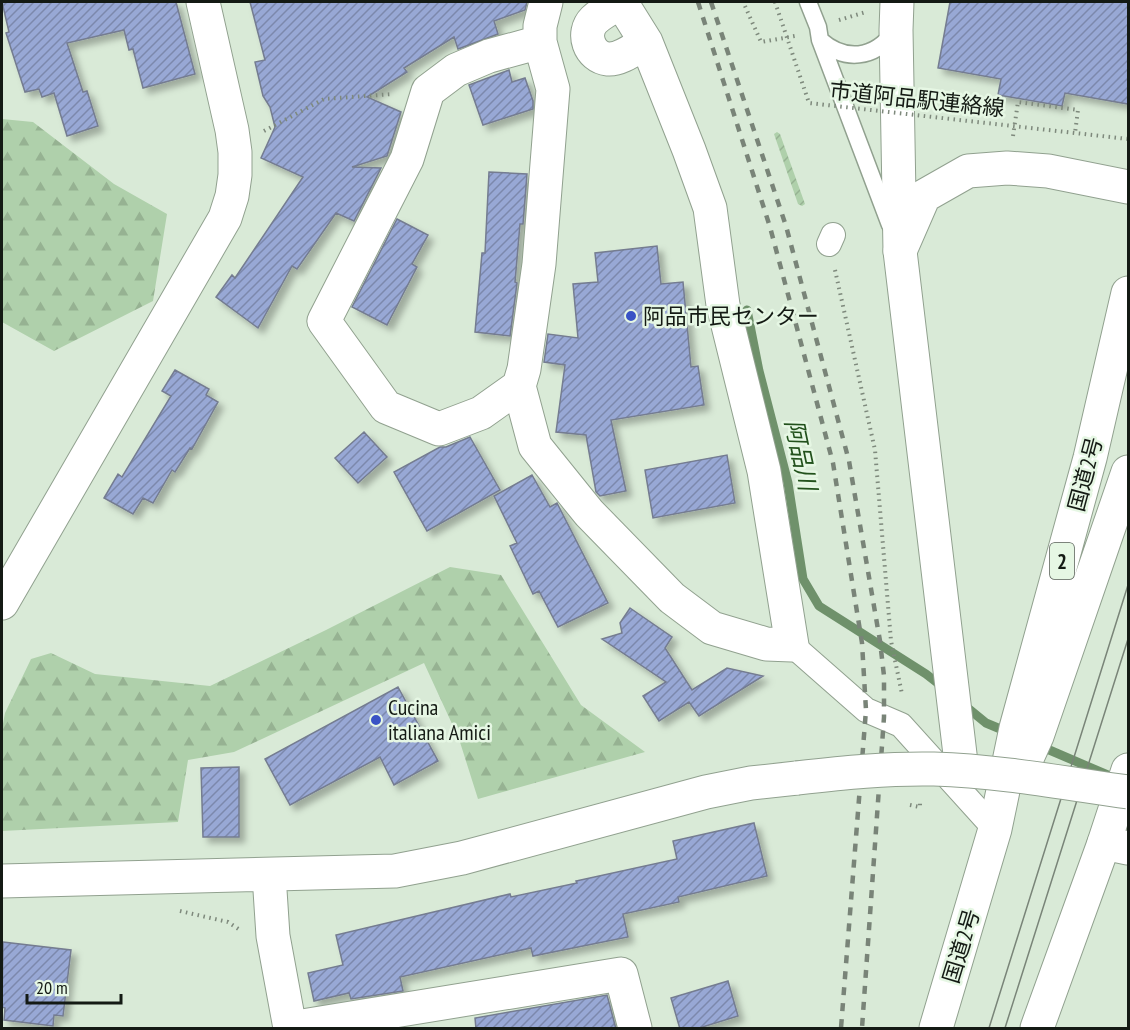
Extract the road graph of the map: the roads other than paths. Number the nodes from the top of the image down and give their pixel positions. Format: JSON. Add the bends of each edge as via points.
{"nodes":[{"id":1,"x":203,"y":2,"type":"edge"},
{"id":2,"x":546,"y":2,"type":"edge"},
{"id":3,"x":622,"y":2,"type":"edge"},
{"id":4,"x":808,"y":2,"type":"edge"},
{"id":5,"x":896,"y":16,"type":"edge"},
{"id":6,"x":820,"y":40,"type":"junction"},
{"id":7,"x":540,"y":42,"type":"junction"},
{"id":8,"x":646,"y":42,"type":"junction"},
{"id":9,"x":1128,"y":187,"type":"edge"},
{"id":10,"x":900,"y":251,"type":"junction"},
{"id":11,"x":1128,"y":293,"type":"edge"},
{"id":12,"x":519,"y":387,"type":"junction"},
{"id":13,"x":1128,"y":472,"type":"edge"},
{"id":14,"x":2,"y":603,"type":"edge"},
{"id":15,"x":792,"y":645,"type":"junction"},
{"id":16,"x":1128,"y":770,"type":"edge"},
{"id":17,"x":962,"y":771,"type":"junction"},
{"id":18,"x":1128,"y":792,"type":"edge"},
{"id":19,"x":995,"y":829,"type":"junction"},
{"id":20,"x":1116,"y":845,"type":"edge"},
{"id":21,"x":269,"y":875,"type":"junction"},
{"id":22,"x":2,"y":881,"type":"edge"},
{"id":23,"x":458,"y":1015,"type":"edge"},
{"id":24,"x":290,"y":1028,"type":"edge"},
{"id":25,"x":636,"y":1029,"type":"edge"},
{"id":26,"x":936,"y":1029,"type":"edge"},
{"id":27,"x":1037,"y":1029,"type":"edge"}],
"edges":[{"from":1,"to":14,"type":"main road","via":[[235,152],[232,196],[225,218]]},
{"from":2,"to":7,"type":"main road"},
{"from":3,"to":8,"type":"main road"},
{"from":3,"to":8,"type":"main road","via":[[593,20],[587,39],[591,49],[608,59]]},
{"from":4,"to":6,"type":"lane"},
{"from":5,"to":6,"type":"lane","via":[[885,43],[871,52],[854,56],[835,51]]},
{"from":5,"to":10,"type":"main road"},
{"from":6,"to":10,"type":"lane"},
{"from":7,"to":12,"type":"main road","via":[[553,89],[539,264]]},
{"from":7,"to":12,"type":"main road","via":[[456,70],[428,91],[407,159],[324,321],[386,407],[439,429],[481,413]]},
{"from":8,"to":15,"type":"main road","via":[[710,208],[723,305],[764,471]]},
{"from":9,"to":10,"type":"main road","via":[[1048,171],[968,171],[924,196]]},
{"from":10,"to":17,"type":"main road"},
{"from":11,"to":19,"type":"main road","name":"国道2号","number":"2","via":[[1090,458],[1016,728]]},
{"from":12,"to":15,"type":"main road","via":[[535,446],[589,513],[672,598],[712,628],[766,644]]},
{"from":13,"to":19,"type":"main road","name":"国道2号","number":"2","via":[[1037,736]]},
{"from":15,"to":19,"type":"street","via":[[866,710],[901,725]]},
{"from":16,"to":20,"type":"main road"},
{"from":17,"to":18,"type":"main road","bridge":true},
{"from":17,"to":21,"type":"main road","bridge":true,"via":[[888,771],[751,783],[662,802],[429,866],[361,873]]},
{"from":19,"to":26,"type":"main road","name":"国道2号","number":"2"},
{"from":20,"to":27,"type":"main road"},
{"from":21,"to":22,"type":"main road"},
{"from":21,"to":24,"type":"main road","via":[[273,936]]},
{"from":23,"to":24,"type":"main road"},
{"from":23,"to":25,"type":"main road","via":[[621,974]]}]}
